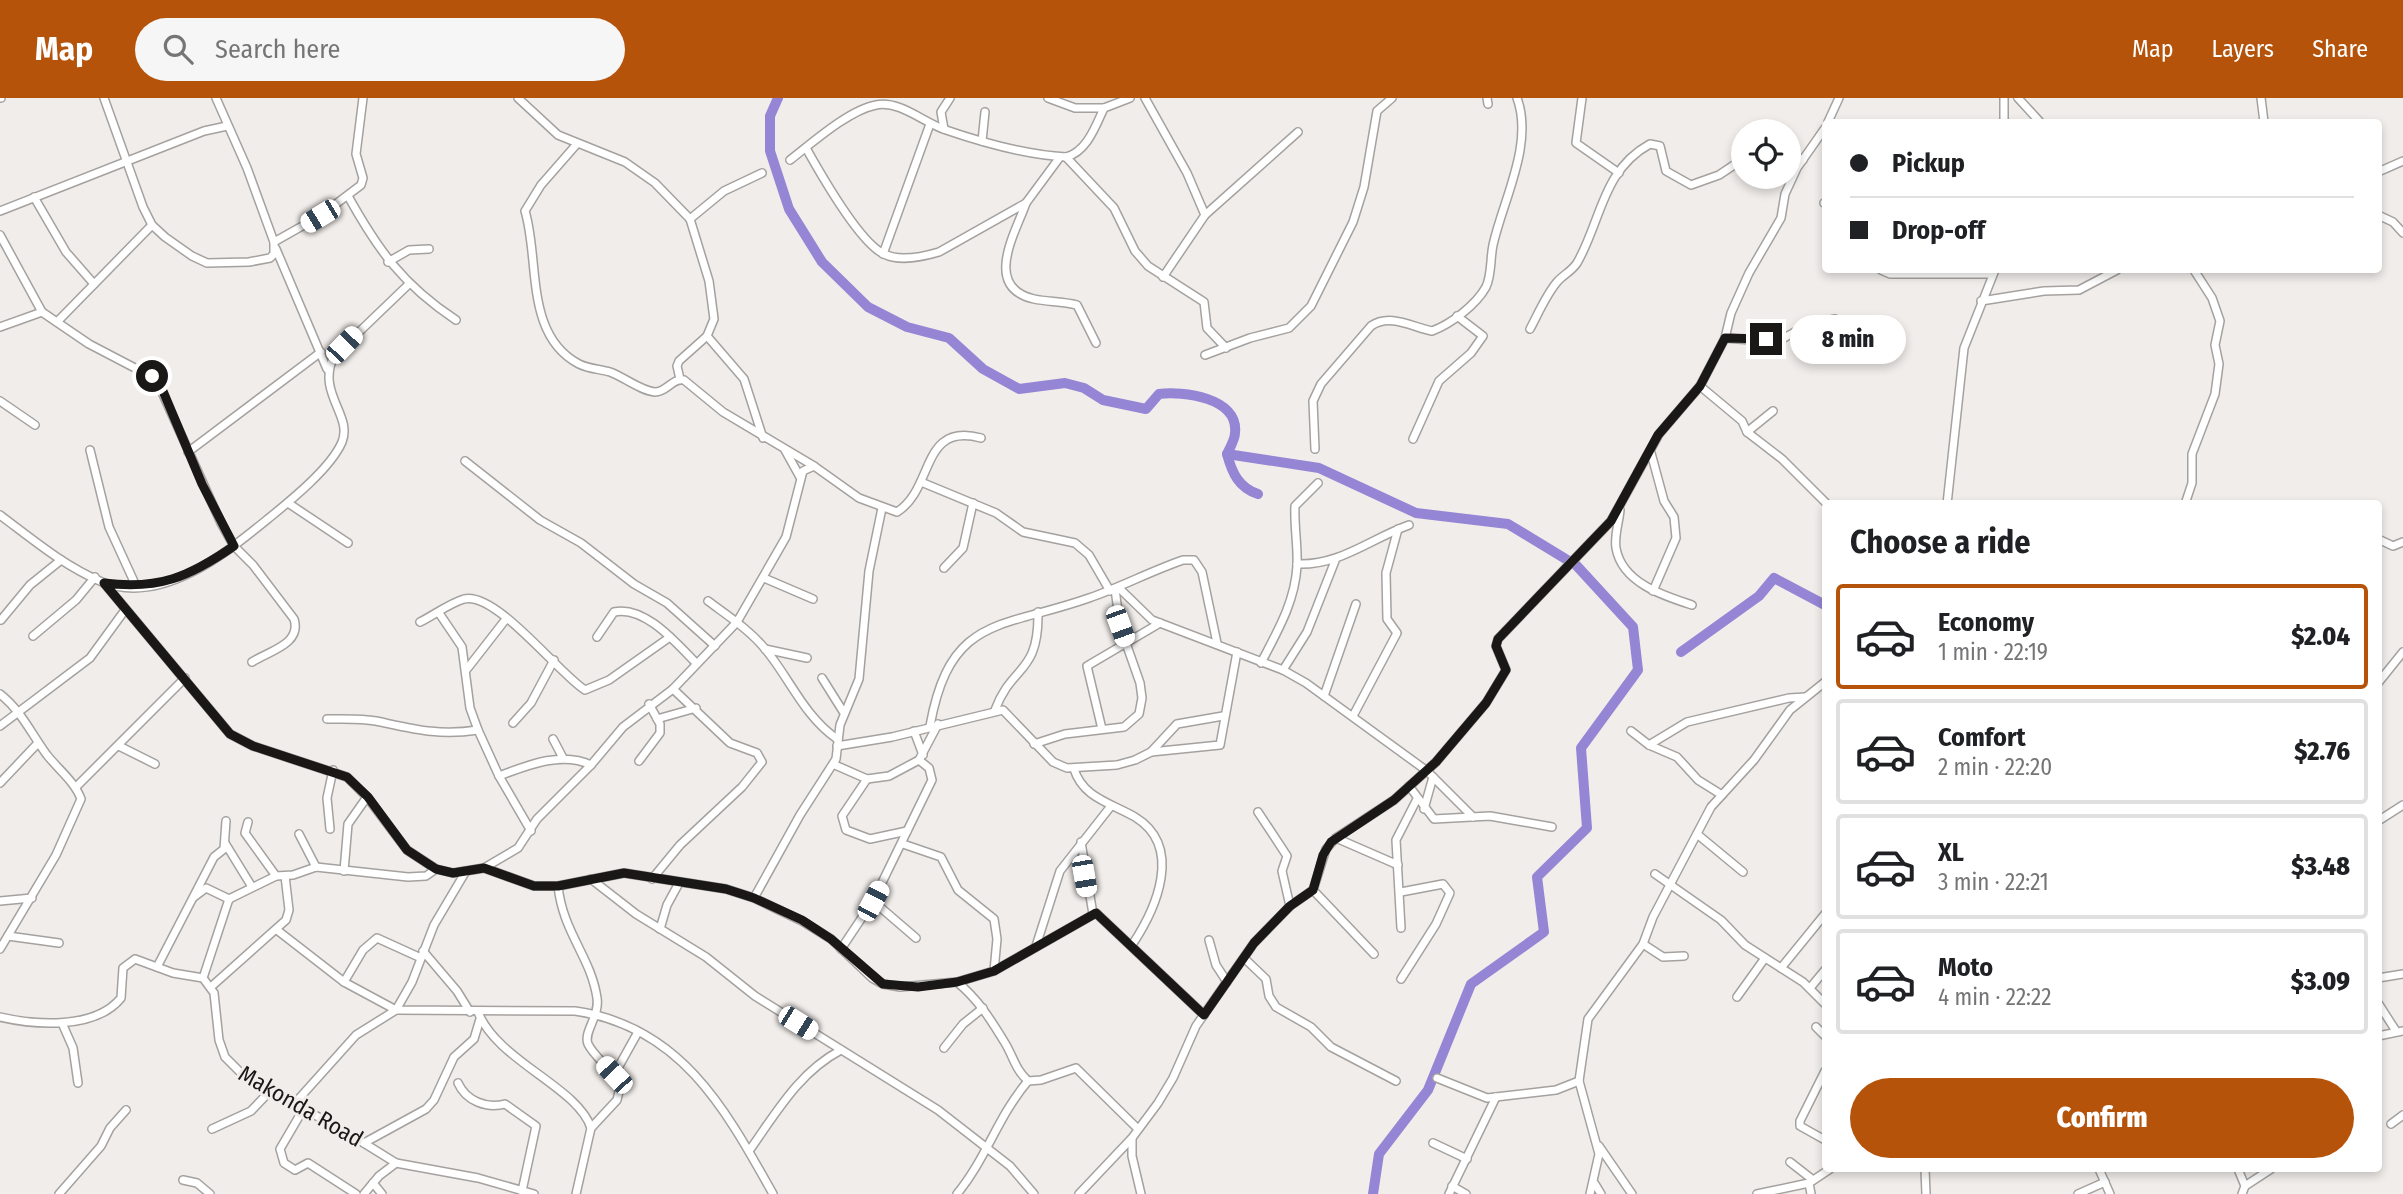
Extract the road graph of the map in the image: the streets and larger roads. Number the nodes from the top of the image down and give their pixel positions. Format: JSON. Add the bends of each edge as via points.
{"nodes":[{"id":1,"x":104,"y":98,"type":"edge"},
{"id":2,"x":216,"y":98,"type":"edge"},
{"id":3,"x":363,"y":98,"type":"edge"},
{"id":4,"x":518,"y":98,"type":"edge"},
{"id":5,"x":950,"y":98,"type":"edge"},
{"id":6,"x":1048,"y":98,"type":"edge"},
{"id":7,"x":1130,"y":98,"type":"edge"},
{"id":8,"x":1145,"y":98,"type":"edge"},
{"id":9,"x":1392,"y":98,"type":"edge"},
{"id":10,"x":1517,"y":98,"type":"edge"},
{"id":11,"x":1582,"y":98,"type":"edge"},
{"id":12,"x":1839,"y":98,"type":"edge"},
{"id":13,"x":2004,"y":98,"type":"edge"},
{"id":14,"x":2018,"y":98,"type":"edge"},
{"id":15,"x":2261,"y":98,"type":"edge"},
{"id":16,"x":1104,"y":108,"type":"junction"},
{"id":17,"x":985,"y":112,"type":"dead end"},
{"id":18,"x":1829,"y":119,"type":"edge"},
{"id":19,"x":2004,"y":119,"type":"edge"},
{"id":20,"x":2037,"y":119,"type":"edge"},
{"id":21,"x":2264,"y":119,"type":"edge"},
{"id":22,"x":930,"y":124,"type":"junction"},
{"id":23,"x":227,"y":126,"type":"junction"},
{"id":24,"x":943,"y":130,"type":"junction"},
{"id":25,"x":1298,"y":132,"type":"dead end"},
{"id":26,"x":1822,"y":132,"type":"edge"},
{"id":27,"x":982,"y":141,"type":"junction"},
{"id":28,"x":576,"y":145,"type":"junction"},
{"id":29,"x":806,"y":148,"type":"junction"},
{"id":30,"x":1063,"y":157,"type":"junction"},
{"id":31,"x":129,"y":160,"type":"junction"},
{"id":32,"x":790,"y":160,"type":"dead end"},
{"id":33,"x":1803,"y":160,"type":"joint"},
{"id":34,"x":2403,"y":161,"type":"edge"},
{"id":35,"x":1731,"y":167,"type":"edge"},
{"id":36,"x":2382,"y":170,"type":"edge"},
{"id":37,"x":762,"y":173,"type":"dead end"},
{"id":38,"x":1619,"y":173,"type":"junction"},
{"id":39,"x":348,"y":196,"type":"junction"},
{"id":40,"x":34,"y":197,"type":"junction"},
{"id":41,"x":1026,"y":203,"type":"junction"},
{"id":42,"x":0,"y":211,"type":"edge"},
{"id":43,"x":1205,"y":215,"type":"junction"},
{"id":44,"x":2382,"y":217,"type":"edge"},
{"id":45,"x":690,"y":219,"type":"junction"},
{"id":46,"x":152,"y":225,"type":"junction"},
{"id":47,"x":2403,"y":233,"type":"edge"},
{"id":48,"x":0,"y":234,"type":"edge"},
{"id":49,"x":275,"y":245,"type":"junction"},
{"id":50,"x":429,"y":249,"type":"dead end"},
{"id":51,"x":883,"y":254,"type":"junction"},
{"id":52,"x":388,"y":262,"type":"junction"},
{"id":53,"x":1888,"y":273,"type":"edge"},
{"id":54,"x":1942,"y":273,"type":"edge"},
{"id":55,"x":1994,"y":273,"type":"edge"},
{"id":56,"x":2111,"y":273,"type":"edge"},
{"id":57,"x":2196,"y":273,"type":"edge"},
{"id":58,"x":1163,"y":277,"type":"junction"},
{"id":59,"x":94,"y":284,"type":"junction"},
{"id":60,"x":409,"y":284,"type":"junction"},
{"id":61,"x":1981,"y":301,"type":"junction"},
{"id":62,"x":42,"y":312,"type":"junction"},
{"id":63,"x":1457,"y":316,"type":"junction"},
{"id":64,"x":456,"y":320,"type":"dead end"},
{"id":65,"x":1835,"y":320,"type":"dead end"},
{"id":66,"x":57,"y":322,"type":"junction"},
{"id":67,"x":0,"y":327,"type":"edge"},
{"id":68,"x":1530,"y":329,"type":"dead end"},
{"id":69,"x":707,"y":336,"type":"junction"},
{"id":70,"x":1725,"y":338,"type":"junction"},
{"id":71,"x":1096,"y":343,"type":"dead end"},
{"id":72,"x":1226,"y":348,"type":"junction"},
{"id":73,"x":321,"y":352,"type":"junction"},
{"id":74,"x":1205,"y":355,"type":"dead end"},
{"id":75,"x":327,"y":369,"type":"junction"},
{"id":76,"x":680,"y":379,"type":"junction"},
{"id":77,"x":1700,"y":386,"type":"junction"},
{"id":78,"x":0,"y":401,"type":"edge"},
{"id":79,"x":1773,"y":411,"type":"dead end"},
{"id":80,"x":36,"y":425,"type":"dead end"},
{"id":81,"x":1747,"y":432,"type":"junction"},
{"id":82,"x":763,"y":438,"type":"junction"},
{"id":83,"x":981,"y":438,"type":"dead end"},
{"id":84,"x":1413,"y":439,"type":"dead end"},
{"id":85,"x":784,"y":448,"type":"junction"},
{"id":86,"x":1315,"y":449,"type":"dead end"},
{"id":87,"x":90,"y":450,"type":"dead end"},
{"id":88,"x":188,"y":452,"type":"junction"},
{"id":89,"x":1651,"y":453,"type":"junction"},
{"id":90,"x":465,"y":461,"type":"dead end"},
{"id":91,"x":814,"y":466,"type":"junction"},
{"id":92,"x":800,"y":477,"type":"junction"},
{"id":93,"x":922,"y":482,"type":"junction"},
{"id":94,"x":1318,"y":482,"type":"dead end"},
{"id":95,"x":1823,"y":500,"type":"edge"},
{"id":96,"x":1947,"y":500,"type":"edge"},
{"id":97,"x":2186,"y":500,"type":"edge"},
{"id":98,"x":288,"y":503,"type":"junction"},
{"id":99,"x":973,"y":503,"type":"junction"},
{"id":100,"x":882,"y":508,"type":"junction"},
{"id":101,"x":1620,"y":509,"type":"junction"},
{"id":102,"x":0,"y":515,"type":"edge"},
{"id":103,"x":1409,"y":525,"type":"dead end"},
{"id":104,"x":1398,"y":529,"type":"junction"},
{"id":105,"x":2382,"y":541,"type":"edge"},
{"id":106,"x":2403,"y":542,"type":"edge"},
{"id":107,"x":348,"y":543,"type":"dead end"},
{"id":108,"x":234,"y":546,"type":"junction"},
{"id":109,"x":61,"y":560,"type":"junction"},
{"id":110,"x":1335,"y":561,"type":"junction"},
{"id":111,"x":1297,"y":564,"type":"junction"},
{"id":112,"x":944,"y":568,"type":"dead end"},
{"id":113,"x":94,"y":577,"type":"junction"},
{"id":114,"x":764,"y":578,"type":"junction"},
{"id":115,"x":104,"y":583,"type":"junction"},
{"id":116,"x":136,"y":586,"type":"junction"},
{"id":117,"x":1115,"y":589,"type":"junction"},
{"id":118,"x":1653,"y":591,"type":"junction"},
{"id":119,"x":813,"y":599,"type":"dead end"},
{"id":120,"x":708,"y":601,"type":"dead end"},
{"id":121,"x":1356,"y":604,"type":"dead end"},
{"id":122,"x":1692,"y":605,"type":"dead end"},
{"id":123,"x":125,"y":610,"type":"junction"},
{"id":124,"x":1038,"y":612,"type":"junction"},
{"id":125,"x":439,"y":613,"type":"junction"},
{"id":126,"x":506,"y":619,"type":"junction"},
{"id":127,"x":1,"y":620,"type":"edge"},
{"id":128,"x":420,"y":622,"type":"dead end"},
{"id":129,"x":737,"y":622,"type":"junction"},
{"id":130,"x":1160,"y":623,"type":"junction"},
{"id":131,"x":33,"y":636,"type":"dead end"},
{"id":132,"x":597,"y":637,"type":"dead end"},
{"id":133,"x":670,"y":637,"type":"junction"},
{"id":134,"x":1126,"y":643,"type":"junction"},
{"id":135,"x":1216,"y":643,"type":"junction"},
{"id":136,"x":715,"y":646,"type":"junction"},
{"id":137,"x":765,"y":649,"type":"junction"},
{"id":138,"x":1237,"y":652,"type":"junction"},
{"id":139,"x":2403,"y":652,"type":"edge"},
{"id":140,"x":807,"y":658,"type":"dead end"},
{"id":141,"x":554,"y":660,"type":"junction"},
{"id":142,"x":252,"y":662,"type":"dead end"},
{"id":143,"x":696,"y":663,"type":"junction"},
{"id":144,"x":1261,"y":663,"type":"junction"},
{"id":145,"x":467,"y":669,"type":"junction"},
{"id":146,"x":1283,"y":670,"type":"junction"},
{"id":147,"x":185,"y":678,"type":"junction"},
{"id":148,"x":822,"y":678,"type":"dead end"},
{"id":149,"x":2382,"y":678,"type":"edge"},
{"id":150,"x":1822,"y":684,"type":"edge"},
{"id":151,"x":673,"y":689,"type":"junction"},
{"id":152,"x":0,"y":694,"type":"edge"},
{"id":153,"x":1324,"y":696,"type":"junction"},
{"id":154,"x":1806,"y":697,"type":"junction"},
{"id":155,"x":649,"y":704,"type":"junction"},
{"id":156,"x":696,"y":708,"type":"junction"},
{"id":157,"x":995,"y":710,"type":"junction"},
{"id":158,"x":17,"y":711,"type":"junction"},
{"id":159,"x":844,"y":713,"type":"junction"},
{"id":160,"x":1223,"y":716,"type":"junction"},
{"id":161,"x":1353,"y":716,"type":"junction"},
{"id":162,"x":327,"y":719,"type":"dead end"},
{"id":163,"x":657,"y":719,"type":"junction"},
{"id":164,"x":513,"y":723,"type":"dead end"},
{"id":165,"x":939,"y":723,"type":"junction"},
{"id":166,"x":0,"y":726,"type":"edge"},
{"id":167,"x":930,"y":726,"type":"junction"},
{"id":168,"x":1102,"y":729,"type":"junction"},
{"id":169,"x":478,"y":730,"type":"junction"},
{"id":170,"x":1631,"y":731,"type":"dead end"},
{"id":171,"x":914,"y":732,"type":"junction"},
{"id":172,"x":553,"y":739,"type":"dead end"},
{"id":173,"x":837,"y":742,"type":"junction"},
{"id":174,"x":38,"y":743,"type":"junction"},
{"id":175,"x":1034,"y":744,"type":"junction"},
{"id":176,"x":1649,"y":745,"type":"junction"},
{"id":177,"x":119,"y":746,"type":"junction"},
{"id":178,"x":1151,"y":752,"type":"junction"},
{"id":179,"x":563,"y":758,"type":"junction"},
{"id":180,"x":921,"y":758,"type":"junction"},
{"id":181,"x":639,"y":761,"type":"dead end"},
{"id":182,"x":155,"y":764,"type":"dead end"},
{"id":183,"x":591,"y":765,"type":"junction"},
{"id":184,"x":835,"y":765,"type":"junction"},
{"id":185,"x":1074,"y":769,"type":"junction"},
{"id":186,"x":333,"y":770,"type":"junction"},
{"id":187,"x":1430,"y":774,"type":"junction"},
{"id":188,"x":499,"y":776,"type":"junction"},
{"id":189,"x":867,"y":779,"type":"junction"},
{"id":190,"x":0,"y":783,"type":"edge"},
{"id":191,"x":1409,"y":786,"type":"junction"},
{"id":192,"x":76,"y":787,"type":"junction"},
{"id":193,"x":1722,"y":795,"type":"junction"},
{"id":194,"x":368,"y":797,"type":"junction"},
{"id":195,"x":1417,"y":799,"type":"junction"},
{"id":196,"x":2403,"y":805,"type":"edge"},
{"id":197,"x":1111,"y":806,"type":"junction"},
{"id":198,"x":1423,"y":809,"type":"junction"},
{"id":199,"x":1258,"y":812,"type":"dead end"},
{"id":200,"x":1473,"y":817,"type":"junction"},
{"id":201,"x":2382,"y":818,"type":"edge"},
{"id":202,"x":226,"y":821,"type":"dead end"},
{"id":203,"x":248,"y":822,"type":"dead end"},
{"id":204,"x":1552,"y":827,"type":"dead end"},
{"id":205,"x":330,"y":829,"type":"dead end"},
{"id":206,"x":531,"y":831,"type":"junction"},
{"id":207,"x":907,"y":831,"type":"junction"},
{"id":208,"x":299,"y":834,"type":"dead end"},
{"id":209,"x":1697,"y":834,"type":"junction"},
{"id":210,"x":223,"y":838,"type":"junction"},
{"id":211,"x":1336,"y":838,"type":"junction"},
{"id":212,"x":1081,"y":841,"type":"junction"},
{"id":213,"x":903,"y":844,"type":"junction"},
{"id":214,"x":1398,"y":865,"type":"junction"},
{"id":215,"x":316,"y":867,"type":"junction"},
{"id":216,"x":484,"y":868,"type":"junction"},
{"id":217,"x":436,"y":869,"type":"junction"},
{"id":218,"x":344,"y":871,"type":"junction"},
{"id":219,"x":466,"y":871,"type":"junction"},
{"id":220,"x":1743,"y":872,"type":"dead end"},
{"id":221,"x":1655,"y":874,"type":"dead end"},
{"id":222,"x":276,"y":876,"type":"junction"},
{"id":223,"x":285,"y":876,"type":"junction"},
{"id":224,"x":591,"y":879,"type":"junction"},
{"id":225,"x":652,"y":879,"type":"junction"},
{"id":226,"x":679,"y":883,"type":"junction"},
{"id":227,"x":558,"y":886,"type":"junction"},
{"id":228,"x":1671,"y":886,"type":"junction"},
{"id":229,"x":252,"y":887,"type":"junction"},
{"id":230,"x":1313,"y":890,"type":"junction"},
{"id":231,"x":1401,"y":892,"type":"junction"},
{"id":232,"x":194,"y":897,"type":"junction"},
{"id":233,"x":32,"y":898,"type":"junction"},
{"id":234,"x":754,"y":898,"type":"junction"},
{"id":235,"x":229,"y":899,"type":"junction"},
{"id":236,"x":0,"y":901,"type":"edge"},
{"id":237,"x":873,"y":901,"type":"junction"},
{"id":238,"x":1290,"y":906,"type":"junction"},
{"id":239,"x":1093,"y":914,"type":"junction"},
{"id":240,"x":1822,"y":918,"type":"edge"},
{"id":241,"x":1401,"y":928,"type":"dead end"},
{"id":242,"x":660,"y":929,"type":"junction"},
{"id":243,"x":276,"y":930,"type":"junction"},
{"id":244,"x":8,"y":936,"type":"junction"},
{"id":245,"x":916,"y":938,"type":"dead end"},
{"id":246,"x":1209,"y":940,"type":"dead end"},
{"id":247,"x":60,"y":943,"type":"dead end"},
{"id":248,"x":1643,"y":944,"type":"junction"},
{"id":249,"x":1132,"y":946,"type":"junction"},
{"id":250,"x":1036,"y":947,"type":"junction"},
{"id":251,"x":0,"y":949,"type":"edge"},
{"id":252,"x":841,"y":949,"type":"junction"},
{"id":253,"x":422,"y":954,"type":"junction"},
{"id":254,"x":1374,"y":954,"type":"dead end"},
{"id":255,"x":1684,"y":956,"type":"dead end"},
{"id":256,"x":1244,"y":958,"type":"junction"},
{"id":257,"x":1765,"y":958,"type":"junction"},
{"id":258,"x":157,"y":967,"type":"junction"},
{"id":259,"x":1781,"y":968,"type":"junction"},
{"id":260,"x":994,"y":971,"type":"junction"},
{"id":261,"x":1822,"y":974,"type":"edge"},
{"id":262,"x":2403,"y":974,"type":"edge"},
{"id":263,"x":2382,"y":977,"type":"edge"},
{"id":264,"x":204,"y":978,"type":"junction"},
{"id":265,"x":1401,"y":979,"type":"dead end"},
{"id":266,"x":344,"y":982,"type":"junction"},
{"id":267,"x":957,"y":982,"type":"junction"},
{"id":268,"x":1227,"y":982,"type":"junction"},
{"id":269,"x":212,"y":986,"type":"junction"},
{"id":270,"x":1810,"y":988,"type":"junction"},
{"id":271,"x":1737,"y":997,"type":"dead end"},
{"id":272,"x":1822,"y":1001,"type":"edge"},
{"id":273,"x":983,"y":1008,"type":"junction"},
{"id":274,"x":2382,"y":1008,"type":"edge"},
{"id":275,"x":396,"y":1010,"type":"junction"},
{"id":276,"x":597,"y":1014,"type":"junction"},
{"id":277,"x":476,"y":1015,"type":"junction"},
{"id":278,"x":1204,"y":1015,"type":"junction"},
{"id":279,"x":0,"y":1019,"type":"edge"},
{"id":280,"x":62,"y":1023,"type":"junction"},
{"id":281,"x":1816,"y":1027,"type":"dead end"},
{"id":282,"x":2400,"y":1031,"type":"edge"},
{"id":283,"x":638,"y":1032,"type":"junction"},
{"id":284,"x":1822,"y":1033,"type":"edge"},
{"id":285,"x":2382,"y":1035,"type":"edge"},
{"id":286,"x":943,"y":1048,"type":"dead end"},
{"id":287,"x":841,"y":1050,"type":"junction"},
{"id":288,"x":614,"y":1075,"type":"junction"},
{"id":289,"x":1822,"y":1077,"type":"edge"},
{"id":290,"x":1437,"y":1078,"type":"dead end"},
{"id":291,"x":1028,"y":1081,"type":"junction"},
{"id":292,"x":1396,"y":1081,"type":"dead end"},
{"id":293,"x":1579,"y":1081,"type":"junction"},
{"id":294,"x":78,"y":1083,"type":"dead end"},
{"id":295,"x":458,"y":1083,"type":"dead end"},
{"id":296,"x":271,"y":1091,"type":"junction"},
{"id":297,"x":1496,"y":1097,"type":"junction"},
{"id":298,"x":295,"y":1103,"type":"junction"},
{"id":299,"x":304,"y":1108,"type":"junction"},
{"id":300,"x":126,"y":1110,"type":"dead end"},
{"id":301,"x":2403,"y":1115,"type":"edge"},
{"id":302,"x":2391,"y":1124,"type":"dead end"},
{"id":303,"x":591,"y":1128,"type":"junction"},
{"id":304,"x":1137,"y":1128,"type":"junction"},
{"id":305,"x":212,"y":1129,"type":"dead end"},
{"id":306,"x":1132,"y":1138,"type":"junction"},
{"id":307,"x":1822,"y":1138,"type":"edge"},
{"id":308,"x":364,"y":1143,"type":"junction"},
{"id":309,"x":1433,"y":1143,"type":"dead end"},
{"id":310,"x":1597,"y":1143,"type":"junction"},
{"id":311,"x":986,"y":1147,"type":"junction"},
{"id":312,"x":748,"y":1151,"type":"junction"},
{"id":313,"x":1467,"y":1159,"type":"junction"},
{"id":314,"x":1790,"y":1162,"type":"dead end"},
{"id":315,"x":396,"y":1163,"type":"junction"},
{"id":316,"x":1826,"y":1172,"type":"edge"},
{"id":317,"x":1925,"y":1172,"type":"edge"},
{"id":318,"x":2100,"y":1172,"type":"edge"},
{"id":319,"x":2239,"y":1172,"type":"edge"},
{"id":320,"x":2266,"y":1172,"type":"edge"},
{"id":321,"x":183,"y":1180,"type":"dead end"},
{"id":322,"x":1811,"y":1182,"type":"junction"},
{"id":323,"x":2105,"y":1182,"type":"junction"},
{"id":324,"x":67,"y":1183,"type":"junction"},
{"id":325,"x":373,"y":1183,"type":"junction"},
{"id":326,"x":1595,"y":1184,"type":"junction"},
{"id":327,"x":507,"y":1186,"type":"junction"},
{"id":328,"x":1451,"y":1190,"type":"edge"},
{"id":329,"x":2244,"y":1190,"type":"edge"},
{"id":330,"x":522,"y":1191,"type":"junction"},
{"id":331,"x":59,"y":1194,"type":"edge"},
{"id":332,"x":66,"y":1194,"type":"edge"},
{"id":333,"x":210,"y":1194,"type":"edge"},
{"id":334,"x":356,"y":1194,"type":"edge"},
{"id":335,"x":364,"y":1194,"type":"edge"},
{"id":336,"x":382,"y":1194,"type":"edge"},
{"id":337,"x":503,"y":1194,"type":"edge"},
{"id":338,"x":534,"y":1194,"type":"edge"},
{"id":339,"x":576,"y":1194,"type":"edge"},
{"id":340,"x":773,"y":1194,"type":"edge"},
{"id":341,"x":957,"y":1194,"type":"edge"},
{"id":342,"x":1034,"y":1194,"type":"edge"},
{"id":343,"x":1079,"y":1194,"type":"edge"},
{"id":344,"x":1141,"y":1194,"type":"edge"},
{"id":345,"x":1466,"y":1194,"type":"edge"},
{"id":346,"x":1590,"y":1194,"type":"edge"},
{"id":347,"x":1601,"y":1194,"type":"edge"},
{"id":348,"x":1632,"y":1194,"type":"edge"},
{"id":349,"x":1757,"y":1194,"type":"edge"},
{"id":350,"x":1811,"y":1194,"type":"edge"},
{"id":351,"x":1926,"y":1194,"type":"edge"},
{"id":352,"x":2078,"y":1194,"type":"edge"},
{"id":353,"x":2110,"y":1194,"type":"edge"}],
"edges":[{"from":1,"to":31,"type":"street"},
{"from":2,"to":23,"type":"street"},
{"from":3,"to":39,"type":"street","via":[[356,154],[363,182]]},
{"from":4,"to":28,"type":"street"},
{"from":5,"to":24,"type":"street","via":[[942,112]]},
{"from":6,"to":16,"type":"street","via":[[1075,108]]},
{"from":7,"to":16,"type":"street"},
{"from":8,"to":43,"type":"street"},
{"from":9,"to":72,"type":"street","via":[[1377,111],[1353,222],[1311,306],[1289,328]]},
{"from":10,"to":63,"type":"street","via":[[1523,121],[1517,162],[1497,228],[1489,280],[1476,300]]},
{"from":11,"to":38,"type":"street","via":[[1576,143]]},
{"from":12,"to":18,"type":"street"},
{"from":13,"to":19,"type":"street"},
{"from":14,"to":20,"type":"street"},
{"from":15,"to":21,"type":"street"},
{"from":16,"to":30,"type":"street","via":[[1087,142]]},
{"from":17,"to":27,"type":"street"},
{"from":22,"to":24,"type":"street"},
{"from":22,"to":29,"type":"street","via":[[894,106],[877,104]]},
{"from":22,"to":51,"type":"street"},
{"from":23,"to":31,"type":"street"},
{"from":23,"to":49,"type":"street"},
{"from":24,"to":27,"type":"street"},
{"from":25,"to":43,"type":"street"},
{"from":26,"to":33,"type":"street"},
{"from":27,"to":30,"type":"street"},
{"from":28,"to":45,"type":"street","via":[[599,149],[625,162],[655,183]]},
{"from":28,"to":76,"type":"street","via":[[525,211],[547,330],[563,352],[583,366],[608,371],[652,392]]},
{"from":29,"to":32,"type":"street"},
{"from":29,"to":51,"type":"street","via":[[838,199]]},
{"from":30,"to":41,"type":"street"},
{"from":30,"to":58,"type":"street","via":[[1114,208],[1135,251]]},
{"from":31,"to":40,"type":"street"},
{"from":31,"to":46,"type":"street"},
{"from":33,"to":70,"type":"street","via":[[1785,194],[1775,229],[1731,313]]},
{"from":34,"to":36,"type":"street"},
{"from":35,"to":38,"type":"street","via":[[1691,185],[1666,171],[1660,146],[1650,144]]},
{"from":37,"to":45,"type":"street","via":[[724,191]]},
{"from":38,"to":68,"type":"street","via":[[1600,203],[1576,264],[1558,281]]},
{"from":39,"to":49,"type":"street"},
{"from":39,"to":52,"type":"street"},
{"from":40,"to":42,"type":"street"},
{"from":40,"to":59,"type":"street","via":[[66,252]]},
{"from":41,"to":51,"type":"street","via":[[939,252],[906,258]]},
{"from":41,"to":71,"type":"street","via":[[1006,250],[1011,286],[1033,299],[1077,305]]},
{"from":43,"to":58,"type":"street"},
{"from":44,"to":47,"type":"street"},
{"from":45,"to":69,"type":"street","via":[[714,309]]},
{"from":46,"to":49,"type":"street","via":[[179,248],[207,263],[270,258]]},
{"from":46,"to":59,"type":"street"},
{"from":48,"to":62,"type":"street"},
{"from":49,"to":73,"type":"street"},
{"from":50,"to":52,"type":"street","via":[[409,250]]},
{"from":52,"to":60,"type":"street"},
{"from":53,"to":54,"type":"street"},
{"from":55,"to":61,"type":"street"},
{"from":56,"to":61,"type":"street","via":[[2079,290]]},
{"from":57,"to":97,"type":"street","via":[[2220,321],[2215,345],[2219,364],[2215,394],[2192,454],[2192,483]]},
{"from":58,"to":72,"type":"street","via":[[1204,302],[1207,328]]},
{"from":59,"to":66,"type":"street"},
{"from":60,"to":64,"type":"street"},
{"from":60,"to":75,"type":"street","via":[[334,356]]},
{"from":61,"to":96,"type":"street","via":[[1964,348]]},
{"from":62,"to":66,"type":"street"},
{"from":62,"to":67,"type":"street"},
{"from":63,"to":84,"type":"street","via":[[1483,336],[1440,381]]},
{"from":63,"to":86,"type":"street","via":[[1432,331],[1391,320],[1371,326],[1321,384],[1313,401]]},
{"from":65,"to":70,"type":"street","via":[[1807,325],[1777,342]]},
{"from":66,"to":88,"type":"street","via":[[156,379]]},
{"from":69,"to":76,"type":"street","via":[[679,361]]},
{"from":69,"to":82,"type":"street","via":[[744,379]]},
{"from":70,"to":77,"type":"street"},
{"from":72,"to":74,"type":"street"},
{"from":73,"to":75,"type":"street"},
{"from":73,"to":88,"type":"street"},
{"from":75,"to":98,"type":"street","via":[[344,431],[342,441]]},
{"from":76,"to":82,"type":"street"},
{"from":77,"to":81,"type":"street","via":[[1742,421]]},
{"from":77,"to":89,"type":"street","via":[[1658,435]]},
{"from":78,"to":80,"type":"street"},
{"from":79,"to":81,"type":"street"},
{"from":81,"to":95,"type":"street"},
{"from":82,"to":85,"type":"street"},
{"from":83,"to":93,"type":"street","via":[[962,433],[939,444]]},
{"from":85,"to":91,"type":"street"},
{"from":85,"to":92,"type":"street"},
{"from":87,"to":116,"type":"street","via":[[109,527]]},
{"from":88,"to":108,"type":"street"},
{"from":89,"to":101,"type":"street"},
{"from":89,"to":118,"type":"street","via":[[1664,501],[1674,517],[1676,538]]},
{"from":90,"to":136,"type":"street","via":[[540,520],[667,603]]},
{"from":91,"to":92,"type":"street"},
{"from":91,"to":100,"type":"street"},
{"from":92,"to":114,"type":"street","via":[[786,537]]},
{"from":93,"to":99,"type":"street"},
{"from":93,"to":100,"type":"street","via":[[900,510]]},
{"from":94,"to":111,"type":"street","via":[[1295,506]]},
{"from":98,"to":107,"type":"street"},
{"from":98,"to":108,"type":"street"},
{"from":99,"to":112,"type":"street","via":[[963,548]]},
{"from":99,"to":117,"type":"street","via":[[1023,532],[1075,543]]},
{"from":100,"to":159,"type":"street","via":[[869,571],[859,679]]},
{"from":101,"to":118,"type":"street","via":[[1619,558]]},
{"from":101,"to":187,"type":"street","via":[[1498,639],[1496,646],[1506,665],[1502,679]]},
{"from":102,"to":109,"type":"street"},
{"from":103,"to":104,"type":"street"},
{"from":104,"to":110,"type":"street"},
{"from":104,"to":161,"type":"street","via":[[1386,573],[1387,619],[1397,633]]},
{"from":105,"to":106,"type":"street","via":[[2393,546]]},
{"from":108,"to":116,"type":"street","via":[[182,577]]},
{"from":108,"to":142,"type":"street","via":[[270,587],[297,629],[283,646]]},
{"from":109,"to":113,"type":"street"},
{"from":109,"to":127,"type":"street","via":[[30,585]]},
{"from":110,"to":111,"type":"street"},
{"from":110,"to":146,"type":"street","via":[[1307,632]]},
{"from":111,"to":144,"type":"street","via":[[1290,604]]},
{"from":113,"to":115,"type":"street"},
{"from":113,"to":131,"type":"street","via":[[76,600]]},
{"from":114,"to":119,"type":"street"},
{"from":114,"to":129,"type":"street"},
{"from":115,"to":116,"type":"street"},
{"from":115,"to":123,"type":"street"},
{"from":117,"to":124,"type":"street"},
{"from":117,"to":130,"type":"street"},
{"from":117,"to":134,"type":"street"},
{"from":117,"to":135,"type":"street","via":[[1170,565],[1194,560],[1202,572]]},
{"from":118,"to":122,"type":"street"},
{"from":120,"to":129,"type":"street"},
{"from":121,"to":153,"type":"street"},
{"from":123,"to":147,"type":"street"},
{"from":123,"to":158,"type":"street","via":[[89,658]]},
{"from":124,"to":157,"type":"street","via":[[1035,649],[1024,670],[1003,691]]},
{"from":124,"to":167,"type":"street","via":[[993,628],[960,652],[939,683]]},
{"from":125,"to":126,"type":"street","via":[[464,599],[474,599]]},
{"from":125,"to":128,"type":"street"},
{"from":125,"to":145,"type":"street","via":[[462,647]]},
{"from":126,"to":141,"type":"street"},
{"from":126,"to":145,"type":"street"},
{"from":129,"to":136,"type":"street"},
{"from":129,"to":137,"type":"street"},
{"from":130,"to":134,"type":"street"},
{"from":130,"to":135,"type":"street"},
{"from":132,"to":133,"type":"street","via":[[617,611],[648,619]]},
{"from":133,"to":141,"type":"street","via":[[589,690]]},
{"from":133,"to":143,"type":"street"},
{"from":134,"to":168,"type":"street","via":[[1087,666]]},
{"from":134,"to":168,"type":"street","via":[[1140,683],[1142,706],[1124,727]]},
{"from":135,"to":138,"type":"street"},
{"from":136,"to":143,"type":"street"},
{"from":137,"to":140,"type":"street"},
{"from":137,"to":173,"type":"street","via":[[804,706]]},
{"from":138,"to":144,"type":"street"},
{"from":138,"to":160,"type":"street"},
{"from":139,"to":149,"type":"street"},
{"from":141,"to":164,"type":"street","via":[[531,703]]},
{"from":143,"to":151,"type":"street"},
{"from":144,"to":146,"type":"street"},
{"from":145,"to":169,"type":"street","via":[[470,708]]},
{"from":146,"to":153,"type":"street"},
{"from":147,"to":177,"type":"street"},
{"from":147,"to":186,"type":"street","via":[[230,734],[276,754]]},
{"from":148,"to":159,"type":"street"},
{"from":150,"to":154,"type":"street"},
{"from":151,"to":155,"type":"street"},
{"from":151,"to":156,"type":"street"},
{"from":152,"to":158,"type":"street"},
{"from":153,"to":161,"type":"street"},
{"from":154,"to":176,"type":"street","via":[[1687,722]]},
{"from":154,"to":193,"type":"street","via":[[1790,710]]},
{"from":155,"to":163,"type":"street"},
{"from":155,"to":183,"type":"street"},
{"from":156,"to":163,"type":"street"},
{"from":156,"to":225,"type":"street","via":[[730,743],[757,753],[762,762]]},
{"from":157,"to":165,"type":"street"},
{"from":157,"to":175,"type":"street","via":[[1008,712]]},
{"from":158,"to":166,"type":"street"},
{"from":158,"to":174,"type":"street"},
{"from":159,"to":173,"type":"street"},
{"from":160,"to":178,"type":"street","via":[[1177,724]]},
{"from":160,"to":178,"type":"street","via":[[1220,745]]},
{"from":161,"to":187,"type":"street"},
{"from":162,"to":169,"type":"street","via":[[374,720],[411,731]]},
{"from":163,"to":181,"type":"street","via":[[658,738]]},
{"from":165,"to":167,"type":"street"},
{"from":165,"to":180,"type":"street"},
{"from":167,"to":171,"type":"street"},
{"from":168,"to":175,"type":"street"},
{"from":169,"to":188,"type":"street"},
{"from":170,"to":176,"type":"street"},
{"from":171,"to":173,"type":"street"},
{"from":171,"to":180,"type":"street"},
{"from":172,"to":179,"type":"street"},
{"from":173,"to":184,"type":"street"},
{"from":174,"to":190,"type":"street"},
{"from":174,"to":192,"type":"street"},
{"from":175,"to":185,"type":"street","via":[[1058,766]]},
{"from":176,"to":193,"type":"street","via":[[1677,757],[1698,780]]},
{"from":177,"to":182,"type":"street"},
{"from":177,"to":192,"type":"street"},
{"from":178,"to":185,"type":"street","via":[[1117,765]]},
{"from":179,"to":183,"type":"street"},
{"from":179,"to":188,"type":"street"},
{"from":180,"to":189,"type":"street","via":[[889,776]]},
{"from":180,"to":207,"type":"street","via":[[932,780]]},
{"from":183,"to":206,"type":"street","via":[[537,819]]},
{"from":184,"to":189,"type":"street"},
{"from":184,"to":234,"type":"street","via":[[800,814]]},
{"from":185,"to":197,"type":"street","via":[[1084,788]]},
{"from":186,"to":194,"type":"street"},
{"from":186,"to":205,"type":"street","via":[[327,798]]},
{"from":187,"to":191,"type":"street"},
{"from":187,"to":198,"type":"street"},
{"from":187,"to":200,"type":"street"},
{"from":188,"to":206,"type":"street"},
{"from":189,"to":207,"type":"street","via":[[842,816],[846,830],[870,839]]},
{"from":191,"to":195,"type":"street"},
{"from":191,"to":211,"type":"street","via":[[1376,814]]},
{"from":192,"to":233,"type":"street","via":[[80,804]]},
{"from":193,"to":209,"type":"street"},
{"from":194,"to":217,"type":"street","via":[[407,850]]},
{"from":194,"to":218,"type":"street","via":[[348,824]]},
{"from":195,"to":198,"type":"street"},
{"from":195,"to":214,"type":"street","via":[[1396,840]]},
{"from":196,"to":201,"type":"street"},
{"from":197,"to":212,"type":"street"},
{"from":197,"to":249,"type":"street","via":[[1150,828],[1161,848],[1155,906]]},
{"from":198,"to":200,"type":"street","via":[[1444,821]]},
{"from":199,"to":238,"type":"street","via":[[1287,856],[1282,871]]},
{"from":200,"to":204,"type":"street"},
{"from":202,"to":210,"type":"street"},
{"from":203,"to":222,"type":"street","via":[[245,833]]},
{"from":206,"to":216,"type":"street","via":[[509,855]]},
{"from":207,"to":213,"type":"street"},
{"from":208,"to":215,"type":"street"},
{"from":209,"to":220,"type":"street"},
{"from":209,"to":228,"type":"street"},
{"from":210,"to":229,"type":"street"},
{"from":210,"to":232,"type":"street","via":[[224,849],[214,857]]},
{"from":211,"to":214,"type":"street"},
{"from":211,"to":230,"type":"street","via":[[1323,855]]},
{"from":212,"to":239,"type":"street"},
{"from":212,"to":250,"type":"street","via":[[1060,871]]},
{"from":213,"to":237,"type":"street"},
{"from":213,"to":260,"type":"street","via":[[944,860],[958,890],[994,919]]},
{"from":214,"to":231,"type":"street"},
{"from":215,"to":218,"type":"street"},
{"from":215,"to":223,"type":"street"},
{"from":216,"to":219,"type":"street"},
{"from":216,"to":227,"type":"street","via":[[515,881]]},
{"from":217,"to":218,"type":"street","via":[[421,877]]},
{"from":217,"to":219,"type":"street"},
{"from":219,"to":253,"type":"street"},
{"from":221,"to":228,"type":"street"},
{"from":222,"to":223,"type":"street"},
{"from":222,"to":229,"type":"street"},
{"from":223,"to":243,"type":"street","via":[[289,910]]},
{"from":224,"to":225,"type":"street","via":[[624,873]]},
{"from":224,"to":227,"type":"street"},
{"from":224,"to":242,"type":"street"},
{"from":225,"to":226,"type":"street"},
{"from":226,"to":234,"type":"street"},
{"from":226,"to":242,"type":"street"},
{"from":227,"to":276,"type":"street","via":[[565,924],[593,984]]},
{"from":228,"to":248,"type":"street"},
{"from":228,"to":257,"type":"street"},
{"from":229,"to":235,"type":"street"},
{"from":230,"to":238,"type":"street"},
{"from":230,"to":254,"type":"street"},
{"from":231,"to":241,"type":"street"},
{"from":231,"to":265,"type":"street","via":[[1443,884],[1450,893]]},
{"from":232,"to":235,"type":"street","via":[[206,888]]},
{"from":232,"to":258,"type":"street"},
{"from":233,"to":236,"type":"street"},
{"from":233,"to":244,"type":"street"},
{"from":234,"to":252,"type":"street","via":[[802,920]]},
{"from":235,"to":264,"type":"street"},
{"from":237,"to":245,"type":"street"},
{"from":237,"to":252,"type":"street"},
{"from":238,"to":256,"type":"street"},
{"from":239,"to":249,"type":"street"},
{"from":239,"to":250,"type":"street"},
{"from":240,"to":259,"type":"street"},
{"from":242,"to":287,"type":"street"},
{"from":243,"to":266,"type":"street"},
{"from":243,"to":269,"type":"street"},
{"from":244,"to":247,"type":"street"},
{"from":244,"to":251,"type":"street"},
{"from":246,"to":268,"type":"street"},
{"from":248,"to":255,"type":"street","via":[[1663,957]]},
{"from":248,"to":293,"type":"street","via":[[1588,1019]]},
{"from":249,"to":278,"type":"street"},
{"from":250,"to":260,"type":"street"},
{"from":252,"to":267,"type":"street","via":[[883,984],[918,987]]},
{"from":253,"to":266,"type":"street","via":[[373,939]]},
{"from":253,"to":275,"type":"street"},
{"from":253,"to":277,"type":"street"},
{"from":256,"to":268,"type":"street"},
{"from":256,"to":292,"type":"street","via":[[1266,979],[1276,1007],[1311,1027],[1331,1047]]},
{"from":257,"to":259,"type":"street"},
{"from":257,"to":271,"type":"street"},
{"from":258,"to":264,"type":"street"},
{"from":258,"to":280,"type":"street","via":[[131,960],[123,968],[121,998],[116,1004]]},
{"from":259,"to":270,"type":"street"},
{"from":260,"to":267,"type":"street"},
{"from":261,"to":270,"type":"street"},
{"from":262,"to":263,"type":"street"},
{"from":264,"to":269,"type":"street"},
{"from":266,"to":275,"type":"street"},
{"from":267,"to":273,"type":"street"},
{"from":268,"to":278,"type":"street"},
{"from":269,"to":296,"type":"street","name":"Makonda Road","via":[[225,1057],[245,1077]]},
{"from":270,"to":272,"type":"street"},
{"from":273,"to":286,"type":"street"},
{"from":273,"to":291,"type":"street","via":[[1007,1046],[1014,1067]]},
{"from":274,"to":282,"type":"street"},
{"from":275,"to":277,"type":"street"},
{"from":275,"to":298,"type":"street","via":[[356,1035]]},
{"from":276,"to":277,"type":"street"},
{"from":276,"to":283,"type":"street"},
{"from":276,"to":288,"type":"street","via":[[587,1038]]},
{"from":277,"to":303,"type":"street","via":[[494,1038],[585,1113]]},
{"from":277,"to":308,"type":"street","via":[[474,1039],[454,1057],[434,1100]]},
{"from":278,"to":304,"type":"street","via":[[1173,1079]]},
{"from":279,"to":280,"type":"street"},
{"from":280,"to":294,"type":"street","via":[[73,1048]]},
{"from":281,"to":284,"type":"street"},
{"from":282,"to":285,"type":"street"},
{"from":283,"to":288,"type":"street"},
{"from":283,"to":312,"type":"street","via":[[684,1062],[701,1080]]},
{"from":287,"to":311,"type":"street","via":[[938,1110]]},
{"from":287,"to":312,"type":"street","via":[[800,1081]]},
{"from":288,"to":303,"type":"street","via":[[620,1087],[617,1100]]},
{"from":289,"to":307,"type":"street","via":[[1800,1126]]},
{"from":290,"to":297,"type":"street"},
{"from":291,"to":304,"type":"street","via":[[1076,1068]]},
{"from":291,"to":311,"type":"street","via":[[1007,1106]]},
{"from":293,"to":297,"type":"street","via":[[1556,1090]]},
{"from":293,"to":310,"type":"street"},
{"from":295,"to":330,"type":"street","via":[[460,1090],[481,1105],[505,1104],[536,1126]]},
{"from":296,"to":298,"type":"street","name":"Makonda Road"},
{"from":296,"to":305,"type":"street","via":[[251,1111]]},
{"from":297,"to":313,"type":"street"},
{"from":298,"to":299,"type":"street","name":"Makonda Road"},
{"from":299,"to":308,"type":"street","name":"Makonda Road"},
{"from":299,"to":334,"type":"street","via":[[280,1149],[284,1163],[295,1170],[308,1163]]},
{"from":300,"to":324,"type":"street"},
{"from":301,"to":302,"type":"street"},
{"from":303,"to":339,"type":"street"},
{"from":304,"to":306,"type":"street"},
{"from":306,"to":343,"type":"street"},
{"from":306,"to":344,"type":"street"},
{"from":308,"to":315,"type":"street","name":"Makonda Road"},
{"from":309,"to":313,"type":"street"},
{"from":310,"to":326,"type":"street"},
{"from":310,"to":348,"type":"street"},
{"from":311,"to":341,"type":"street"},
{"from":311,"to":342,"type":"street"},
{"from":312,"to":340,"type":"street"},
{"from":313,"to":328,"type":"street"},
{"from":314,"to":322,"type":"street"},
{"from":315,"to":325,"type":"street"},
{"from":315,"to":327,"type":"street","name":"Makonda Road"},
{"from":316,"to":322,"type":"street"},
{"from":317,"to":351,"type":"street"},
{"from":318,"to":323,"type":"street"},
{"from":319,"to":329,"type":"street"},
{"from":320,"to":329,"type":"street"},
{"from":321,"to":333,"type":"street"},
{"from":322,"to":349,"type":"street"},
{"from":322,"to":350,"type":"street"},
{"from":323,"to":352,"type":"street"},
{"from":323,"to":353,"type":"street"},
{"from":324,"to":331,"type":"street"},
{"from":324,"to":332,"type":"street"},
{"from":325,"to":335,"type":"street"},
{"from":325,"to":336,"type":"street"},
{"from":326,"to":346,"type":"street"},
{"from":326,"to":347,"type":"street"},
{"from":327,"to":330,"type":"street","name":"Makonda Road"},
{"from":327,"to":337,"type":"street"},
{"from":328,"to":345,"type":"street"},
{"from":330,"to":338,"type":"street","name":"Makonda Road"}]}
